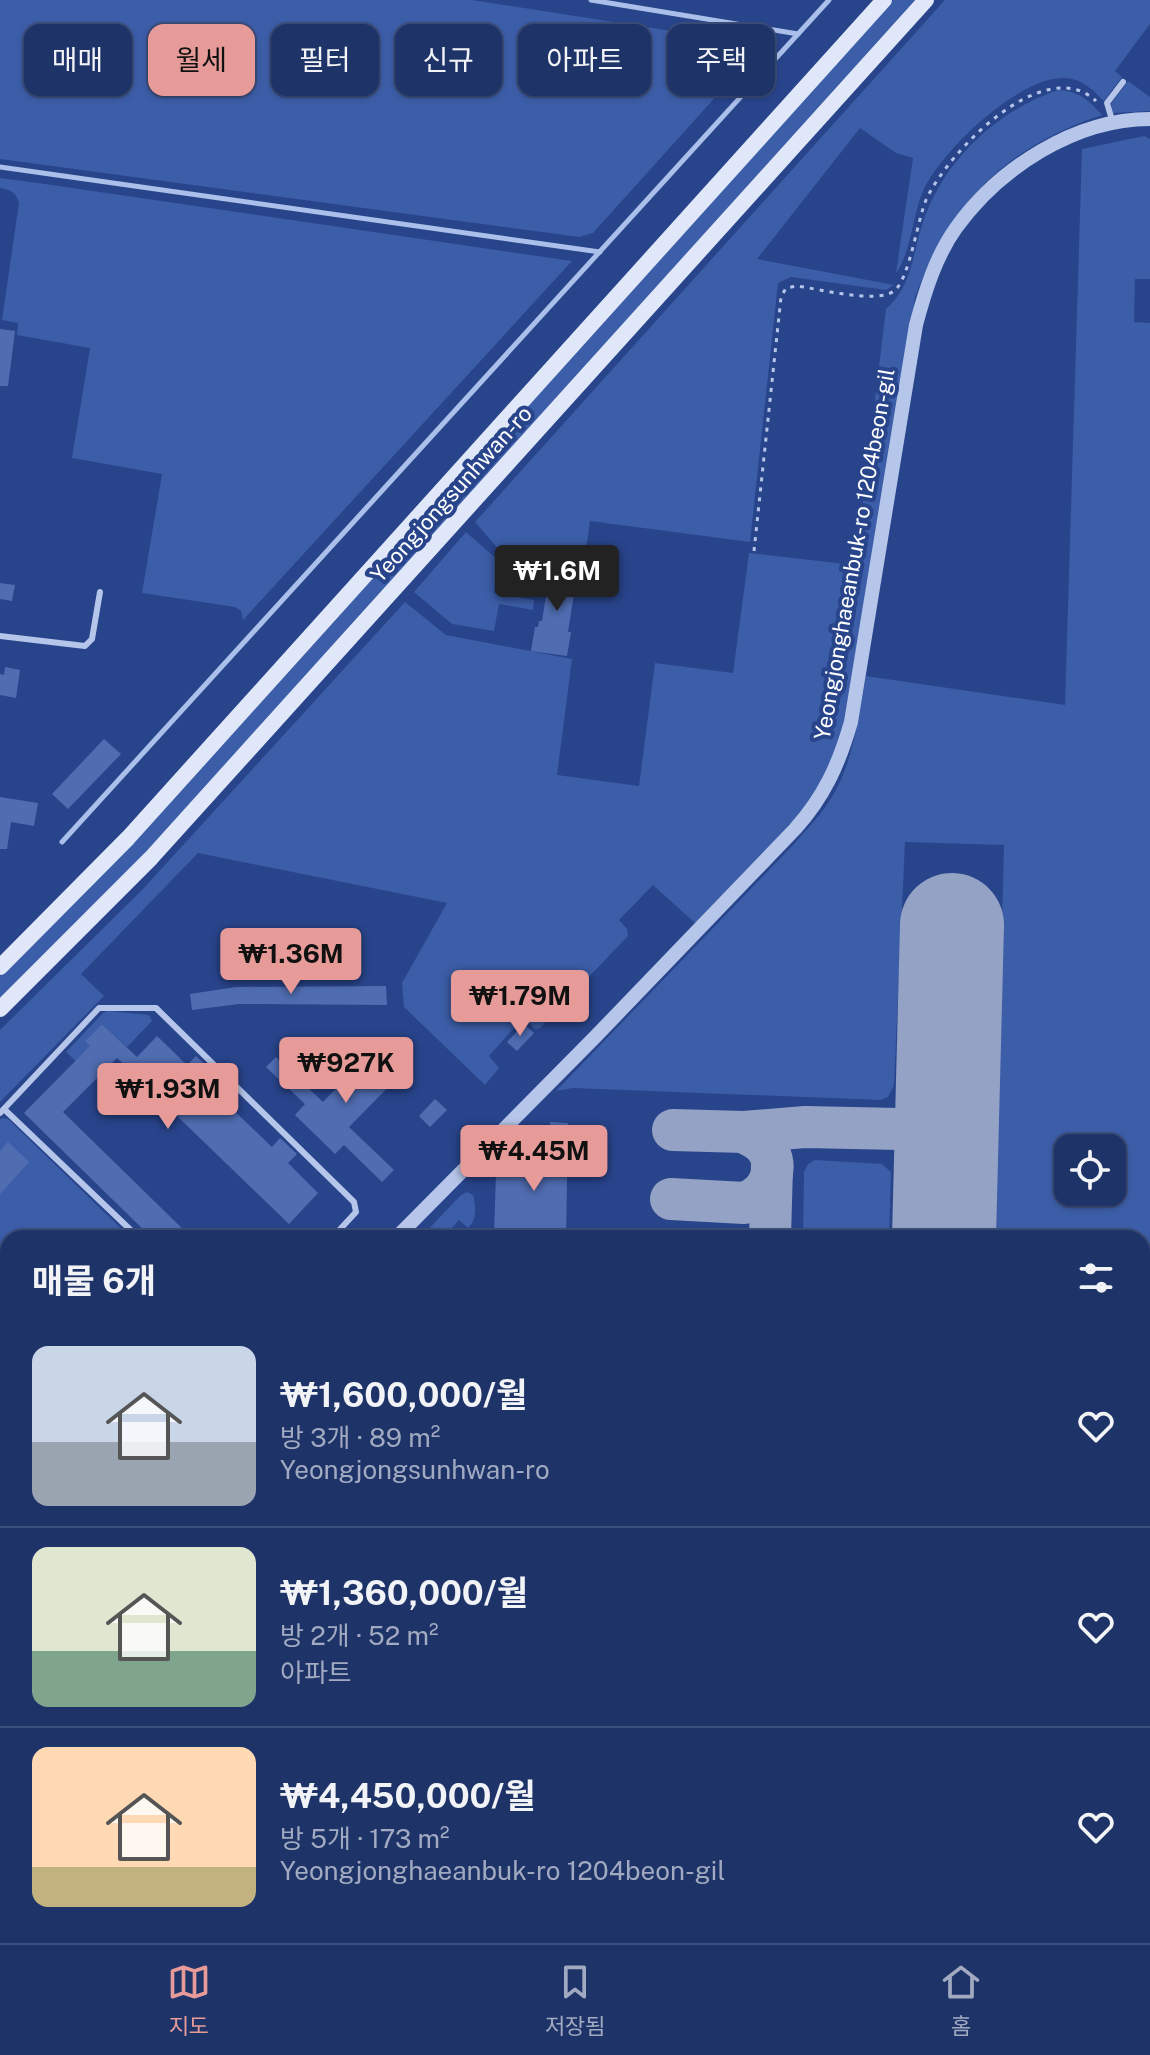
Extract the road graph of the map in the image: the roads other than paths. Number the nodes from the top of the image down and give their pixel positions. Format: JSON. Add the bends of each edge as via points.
{"nodes":[{"id":1,"x":884,"y":0,"type":"edge"},
{"id":2,"x":926,"y":0,"type":"edge"},
{"id":3,"x":1123,"y":82,"type":"dead end"},
{"id":4,"x":1150,"y":119,"type":"edge"},
{"id":5,"x":1113,"y":123,"type":"junction"},
{"id":6,"x":100,"y":592,"type":"dead end"},
{"id":7,"x":0,"y":636,"type":"edge"},
{"id":8,"x":0,"y":967,"type":"edge"},
{"id":9,"x":0,"y":1009,"type":"edge"},
{"id":10,"x":2,"y":1111,"type":"edge"},
{"id":11,"x":130,"y":1230,"type":"edge"},
{"id":12,"x":339,"y":1230,"type":"edge"},
{"id":13,"x":404,"y":1230,"type":"edge"}],
"edges":[{"from":1,"to":8,"type":"main road","name":"Yeongjongsunhwan-ro","via":[[128,838]]},
{"from":2,"to":9,"type":"main road","name":"Yeongjongsunhwan-ro","via":[[171,836]]},
{"from":3,"to":5,"type":"lane","via":[[1107,103]]},
{"from":4,"to":5,"type":"street","name":"Yeongjonghaeanbuk-ro 1204beon-gil"},
{"from":5,"to":13,"type":"street","name":"Yeongjonghaeanbuk-ro 1204beon-gil","via":[[1049,147],[1004,177],[955,228],[932,273],[915,329],[851,722],[824,793],[607,1025]]},
{"from":6,"to":7,"type":"lane","via":[[92,639],[85,646]]},
{"from":10,"to":11,"type":"lane"},
{"from":10,"to":12,"type":"lane","via":[[99,1008],[156,1008],[354,1202],[356,1212]]}]}
